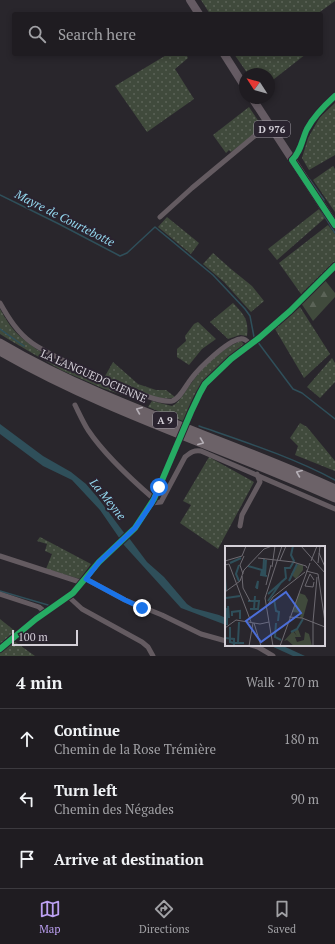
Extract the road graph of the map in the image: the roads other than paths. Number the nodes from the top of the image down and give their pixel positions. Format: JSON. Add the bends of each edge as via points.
{"nodes":[{"id":1,"x":190,"y":0,"type":"edge"},
{"id":2,"x":198,"y":12,"type":"edge"},
{"id":3,"x":225,"y":56,"type":"edge"},
{"id":4,"x":239,"y":78,"type":"edge"},
{"id":5,"x":335,"y":96,"type":"edge"},
{"id":6,"x":256,"y":104,"type":"edge"},
{"id":7,"x":269,"y":124,"type":"junction"},
{"id":8,"x":292,"y":160,"type":"junction"},
{"id":9,"x":160,"y":217,"type":"dead end"},
{"id":10,"x":335,"y":225,"type":"edge"},
{"id":11,"x":335,"y":266,"type":"edge"},
{"id":12,"x":0,"y":303,"type":"edge"},
{"id":13,"x":254,"y":342,"type":"junction"},
{"id":14,"x":0,"y":343,"type":"edge"},
{"id":15,"x":0,"y":351,"type":"edge"},
{"id":16,"x":75,"y":405,"type":"dead end"},
{"id":17,"x":257,"y":474,"type":"junction"},
{"id":18,"x":335,"y":489,"type":"edge"},
{"id":19,"x":335,"y":498,"type":"edge"},
{"id":20,"x":153,"y":501,"type":"junction"},
{"id":21,"x":335,"y":509,"type":"edge"},
{"id":22,"x":240,"y":526,"type":"dead end"},
{"id":23,"x":0,"y":556,"type":"edge"},
{"id":24,"x":86,"y":579,"type":"junction"},
{"id":25,"x":82,"y":583,"type":"junction"},
{"id":26,"x":0,"y":594,"type":"edge"},
{"id":27,"x":69,"y":597,"type":"junction"},
{"id":28,"x":46,"y":612,"type":"junction"},
{"id":29,"x":225,"y":641,"type":"edge"},
{"id":30,"x":254,"y":646,"type":"edge"},
{"id":31,"x":0,"y":650,"type":"edge"},
{"id":32,"x":153,"y":656,"type":"edge"},
{"id":33,"x":273,"y":656,"type":"edge"}],
"edges":[{"from":1,"to":2,"type":"main road"},
{"from":3,"to":4,"type":"main road"},
{"from":5,"to":8,"type":"street","via":[[314,117],[298,153]]},
{"from":6,"to":7,"type":"main road","number":"D 976"},
{"from":7,"to":8,"type":"main road","number":"D 976"},
{"from":7,"to":9,"type":"street"},
{"from":8,"to":10,"type":"main road","number":"D 976"},
{"from":11,"to":13,"type":"street"},
{"from":12,"to":13,"type":"street","via":[[21,334],[48,353],[115,385],[171,402],[209,359],[240,339]]},
{"from":13,"to":20,"type":"street","bridge":true,"via":[[231,359],[200,393]]},
{"from":18,"to":14,"type":"highway","name":"LA LANGUEDOCIENNE","number":"A 9","one_way":true,"via":[[82,386]]},
{"from":15,"to":19,"type":"highway","name":"LA LANGUEDOCIENNE","number":"A 9","one_way":true,"via":[[102,403],[272,470]]},
{"from":16,"to":20,"type":"street","via":[[98,444]]},
{"from":17,"to":20,"type":"street","via":[[196,450],[185,457],[160,502]]},
{"from":17,"to":21,"type":"street"},
{"from":17,"to":22,"type":"street","via":[[260,482],[242,515]]},
{"from":20,"to":24,"type":"street","via":[[141,521],[99,562]]},
{"from":23,"to":25,"type":"street"},
{"from":24,"to":25,"type":"street"},
{"from":24,"to":29,"type":"street","via":[[125,600],[201,634]]},
{"from":25,"to":27,"type":"street"},
{"from":26,"to":28,"type":"street","via":[[39,607]]},
{"from":27,"to":28,"type":"street"},
{"from":27,"to":32,"type":"street","via":[[82,609],[142,642]]},
{"from":28,"to":31,"type":"street"},
{"from":30,"to":33,"type":"street"}]}
